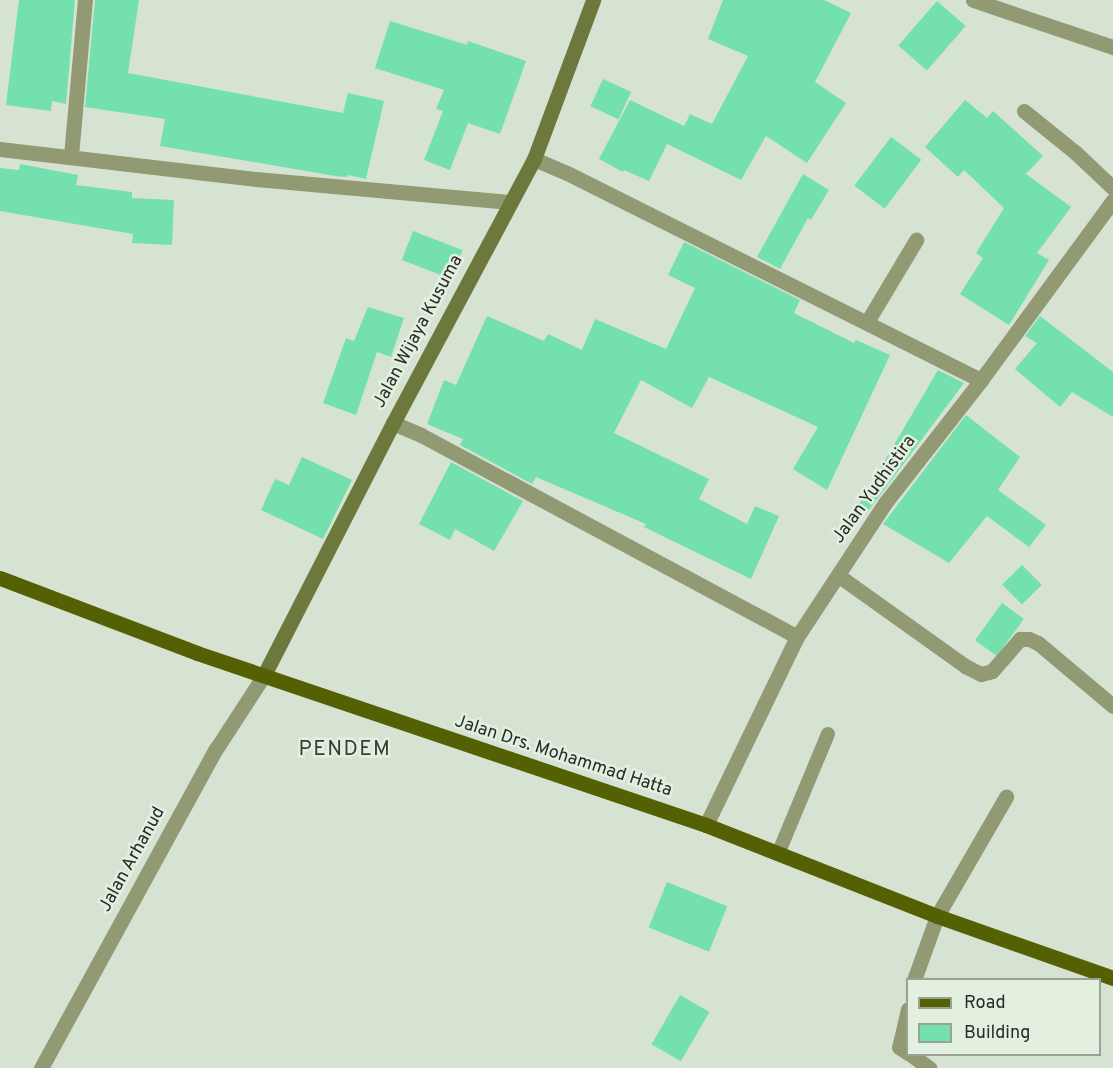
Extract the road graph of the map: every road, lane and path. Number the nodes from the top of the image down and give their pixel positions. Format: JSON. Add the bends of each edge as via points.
{"nodes":[{"id":1,"x":85,"y":0,"type":"edge"},
{"id":2,"x":593,"y":0,"type":"edge"},
{"id":3,"x":973,"y":0,"type":"edge"},
{"id":4,"x":1113,"y":47,"type":"edge"},
{"id":5,"x":1024,"y":111,"type":"dead end"},
{"id":6,"x":0,"y":149,"type":"edge"},
{"id":7,"x":71,"y":156,"type":"junction"},
{"id":8,"x":534,"y":159,"type":"junction"},
{"id":9,"x":1113,"y":188,"type":"edge"},
{"id":10,"x":1113,"y":200,"type":"edge"},
{"id":11,"x":510,"y":202,"type":"junction"},
{"id":12,"x":916,"y":240,"type":"dead end"},
{"id":13,"x":867,"y":322,"type":"junction"},
{"id":14,"x":981,"y":380,"type":"junction"},
{"id":15,"x":393,"y":423,"type":"junction"},
{"id":16,"x":839,"y":576,"type":"junction"},
{"id":17,"x":0,"y":578,"type":"edge"},
{"id":18,"x":797,"y":637,"type":"junction"},
{"id":19,"x":264,"y":675,"type":"junction"},
{"id":20,"x":1113,"y":706,"type":"edge"},
{"id":21,"x":828,"y":734,"type":"dead end"},
{"id":22,"x":1006,"y":797,"type":"dead end"},
{"id":23,"x":706,"y":825,"type":"junction"},
{"id":24,"x":778,"y":854,"type":"junction"},
{"id":25,"x":937,"y":916,"type":"junction"},
{"id":26,"x":915,"y":978,"type":"edge"},
{"id":27,"x":1113,"y":978,"type":"edge"},
{"id":28,"x":906,"y":1017,"type":"edge"},
{"id":29,"x":906,"y":1052,"type":"edge"},
{"id":30,"x":912,"y":1056,"type":"edge"},
{"id":31,"x":41,"y":1068,"type":"edge"},
{"id":32,"x":929,"y":1068,"type":"edge"}],
"edges":[{"from":1,"to":7,"type":"street"},
{"from":2,"to":8,"type":"main road","name":"Jalan Wijaya Kusuma"},
{"from":3,"to":4,"type":"street"},
{"from":5,"to":9,"type":"street"},
{"from":6,"to":7,"type":"street"},
{"from":7,"to":11,"type":"street","via":[[256,179]]},
{"from":8,"to":11,"type":"main road","name":"Jalan Wijaya Kusuma"},
{"from":8,"to":13,"type":"street"},
{"from":10,"to":14,"type":"street","name":"Jalan Yudhistira"},
{"from":11,"to":15,"type":"main road","name":"Jalan Wijaya Kusuma"},
{"from":12,"to":13,"type":"street"},
{"from":13,"to":14,"type":"street"},
{"from":14,"to":16,"type":"street","name":"Jalan Yudhistira","via":[[885,503]]},
{"from":15,"to":18,"type":"street","via":[[432,440]]},
{"from":15,"to":19,"type":"main road","name":"Jalan Wijaya Kusuma"},
{"from":16,"to":18,"type":"street","name":"Jalan Yudhistira"},
{"from":16,"to":20,"type":"street","via":[[964,666],[981,674],[992,671],[1020,639],[1029,639]]},
{"from":17,"to":19,"type":"main road","name":"Jalan Drs. Mohammad Hatta"},
{"from":18,"to":23,"type":"street","name":"Jalan Yudhistira"},
{"from":19,"to":23,"type":"main road","name":"Jalan Drs. Mohammad Hatta"},
{"from":19,"to":31,"type":"street","name":"Jalan Arhanud","via":[[216,749]]},
{"from":21,"to":24,"type":"lane"},
{"from":22,"to":25,"type":"street"},
{"from":23,"to":24,"type":"main road","name":"Jalan Drs. Mohammad Hatta"},
{"from":24,"to":25,"type":"main road","name":"Jalan Drs. Mohammad Hatta"},
{"from":25,"to":26,"type":"street"},
{"from":25,"to":27,"type":"main road","name":"Jalan Drs. Mohammad Hatta"},
{"from":28,"to":29,"type":"street","via":[[899,1047]]},
{"from":30,"to":32,"type":"street"}]}
